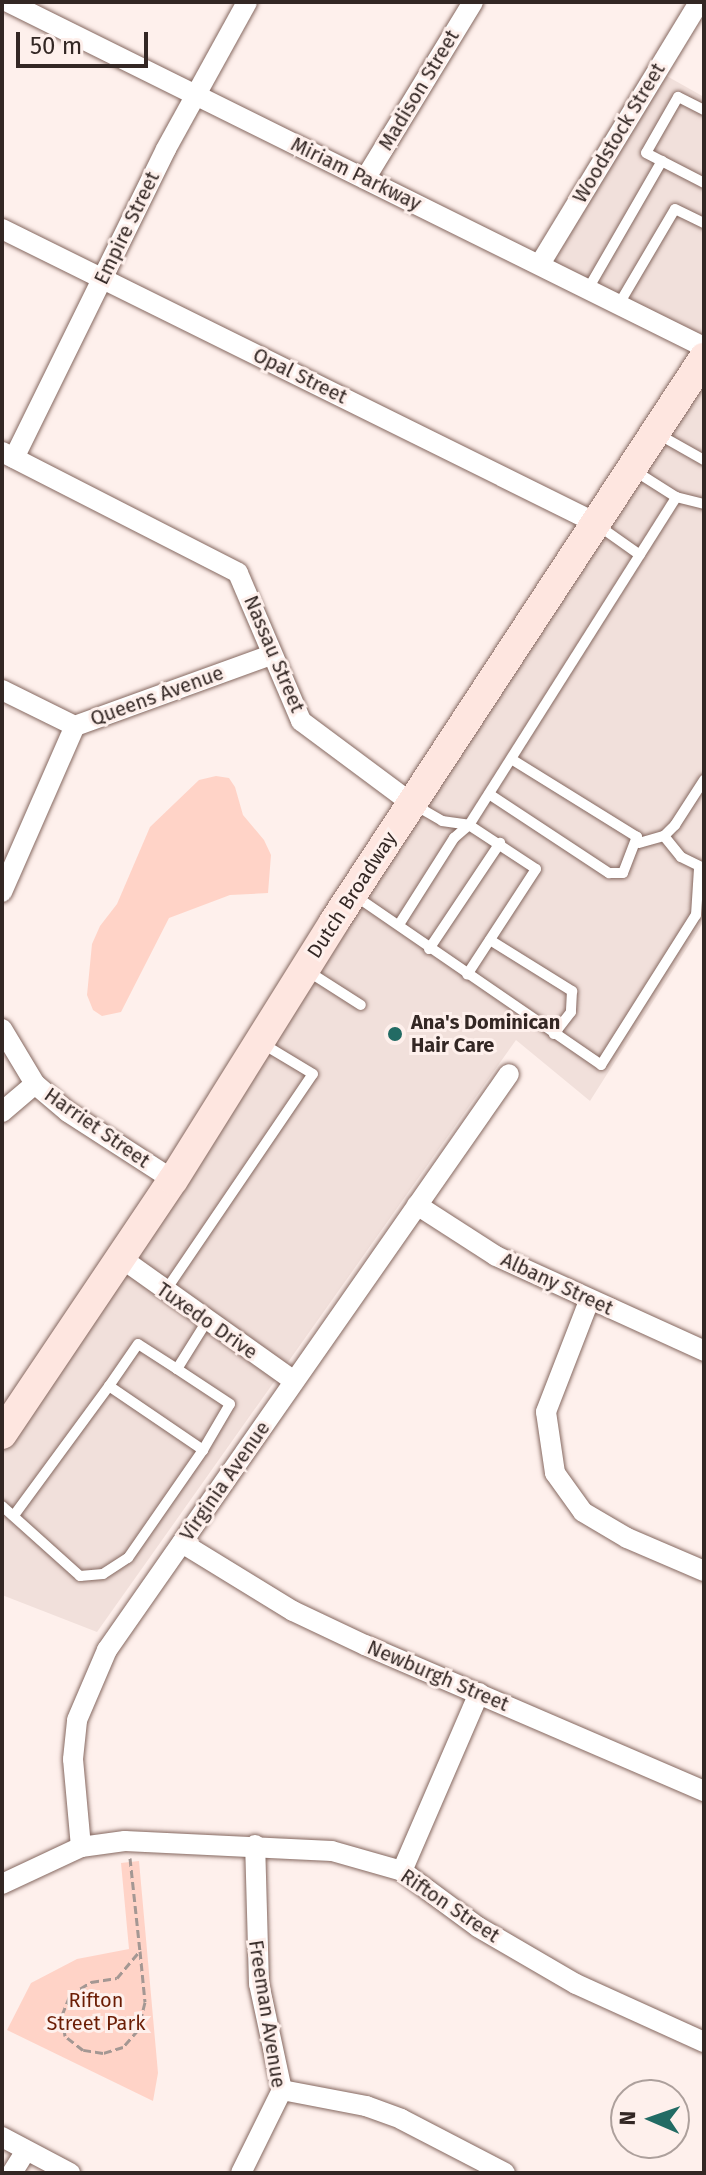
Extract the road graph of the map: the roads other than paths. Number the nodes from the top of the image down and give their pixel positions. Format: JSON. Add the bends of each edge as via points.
{"nodes":[{"id":1,"x":247,"y":2,"type":"edge"},
{"id":2,"x":473,"y":2,"type":"edge"},
{"id":3,"x":699,"y":2,"type":"edge"},
{"id":4,"x":15,"y":4,"type":"edge"},
{"id":5,"x":195,"y":95,"type":"junction"},
{"id":6,"x":704,"y":110,"type":"edge"},
{"id":7,"x":662,"y":161,"type":"junction"},
{"id":8,"x":365,"y":179,"type":"junction"},
{"id":9,"x":704,"y":183,"type":"edge"},
{"id":10,"x":704,"y":223,"type":"edge"},
{"id":11,"x":2,"y":229,"type":"edge"},
{"id":12,"x":540,"y":264,"type":"junction"},
{"id":13,"x":102,"y":278,"type":"junction"},
{"id":14,"x":588,"y":289,"type":"junction"},
{"id":15,"x":619,"y":304,"type":"junction"},
{"id":16,"x":704,"y":347,"type":"edge"},
{"id":17,"x":704,"y":358,"type":"edge"},
{"id":18,"x":658,"y":434,"type":"junction"},
{"id":19,"x":8,"y":455,"type":"edge"},
{"id":20,"x":704,"y":460,"type":"edge"},
{"id":21,"x":634,"y":471,"type":"junction"},
{"id":22,"x":676,"y":497,"type":"junction"},
{"id":23,"x":704,"y":504,"type":"edge"},
{"id":24,"x":598,"y":524,"type":"junction"},
{"id":25,"x":640,"y":555,"type":"junction"},
{"id":26,"x":271,"y":655,"type":"junction"},
{"id":27,"x":2,"y":690,"type":"edge"},
{"id":28,"x":75,"y":726,"type":"junction"},
{"id":29,"x":511,"y":759,"type":"junction"},
{"id":30,"x":704,"y":780,"type":"edge"},
{"id":31,"x":489,"y":794,"type":"junction"},
{"id":32,"x":411,"y":803,"type":"junction"},
{"id":33,"x":469,"y":825,"type":"junction"},
{"id":34,"x":664,"y":836,"type":"junction"},
{"id":35,"x":500,"y":843,"type":"junction"},
{"id":36,"x":639,"y":843,"type":"junction"},
{"id":37,"x":702,"y":868,"type":"edge"},
{"id":38,"x":2,"y":892,"type":"edge"},
{"id":39,"x":352,"y":894,"type":"junction"},
{"id":40,"x":400,"y":923,"type":"junction"},
{"id":41,"x":490,"y":940,"type":"junction"},
{"id":42,"x":429,"y":949,"type":"junction"},
{"id":43,"x":304,"y":969,"type":"junction"},
{"id":44,"x":467,"y":975,"type":"junction"},
{"id":45,"x":361,"y":1005,"type":"dead end"},
{"id":46,"x":2,"y":1029,"type":"edge"},
{"id":47,"x":554,"y":1034,"type":"junction"},
{"id":48,"x":259,"y":1042,"type":"junction"},
{"id":49,"x":509,"y":1074,"type":"dead end"},
{"id":50,"x":35,"y":1084,"type":"junction"},
{"id":51,"x":2,"y":1112,"type":"edge"},
{"id":52,"x":173,"y":1180,"type":"junction"},
{"id":53,"x":417,"y":1205,"type":"junction"},
{"id":54,"x":121,"y":1258,"type":"junction"},
{"id":55,"x":165,"y":1292,"type":"junction"},
{"id":56,"x":589,"y":1301,"type":"junction"},
{"id":57,"x":207,"y":1321,"type":"junction"},
{"id":58,"x":704,"y":1351,"type":"edge"},
{"id":59,"x":177,"y":1369,"type":"junction"},
{"id":60,"x":294,"y":1381,"type":"junction"},
{"id":61,"x":109,"y":1386,"type":"junction"},
{"id":62,"x":2,"y":1434,"type":"edge"},
{"id":63,"x":203,"y":1450,"type":"junction"},
{"id":64,"x":2,"y":1506,"type":"edge"},
{"id":65,"x":15,"y":1514,"type":"junction"},
{"id":66,"x":182,"y":1543,"type":"junction"},
{"id":67,"x":704,"y":1571,"type":"edge"},
{"id":68,"x":479,"y":1693,"type":"junction"},
{"id":69,"x":704,"y":1791,"type":"edge"},
{"id":70,"x":255,"y":1845,"type":"junction"},
{"id":71,"x":81,"y":1847,"type":"junction"},
{"id":72,"x":402,"y":1871,"type":"junction"},
{"id":73,"x":2,"y":1884,"type":"edge"},
{"id":74,"x":704,"y":2042,"type":"edge"},
{"id":75,"x":282,"y":2090,"type":"junction"},
{"id":76,"x":2,"y":2137,"type":"edge"},
{"id":77,"x":26,"y":2151,"type":"junction"},
{"id":78,"x":12,"y":2173,"type":"edge"},
{"id":79,"x":70,"y":2173,"type":"edge"},
{"id":80,"x":241,"y":2173,"type":"edge"},
{"id":81,"x":505,"y":2173,"type":"edge"}],
"edges":[{"from":1,"to":5,"type":"street","name":"Empire Street"},
{"from":2,"to":8,"type":"street","name":"Madison Street"},
{"from":3,"to":12,"type":"street","name":"Woodstock Street"},
{"from":4,"to":5,"type":"street","name":"Miriam Parkway"},
{"from":5,"to":8,"type":"street","name":"Miriam Parkway"},
{"from":5,"to":13,"type":"street","name":"Empire Street"},
{"from":6,"to":7,"type":"lane","via":[[678,97],[671,105],[646,153]]},
{"from":7,"to":9,"type":"lane"},
{"from":7,"to":14,"type":"lane"},
{"from":8,"to":12,"type":"street","name":"Miriam Parkway"},
{"from":10,"to":15,"type":"lane","via":[[675,209]]},
{"from":11,"to":13,"type":"street","name":"Opal Street"},
{"from":12,"to":14,"type":"street","name":"Miriam Parkway"},
{"from":13,"to":19,"type":"street","name":"Empire Street"},
{"from":13,"to":24,"type":"street","name":"Opal Street"},
{"from":14,"to":15,"type":"street","name":"Miriam Parkway"},
{"from":15,"to":16,"type":"street","name":"Miriam Parkway"},
{"from":17,"to":18,"type":"main road","name":"Dutch Broadway"},
{"from":18,"to":20,"type":"lane"},
{"from":18,"to":21,"type":"main road","name":"Dutch Broadway"},
{"from":19,"to":26,"type":"street","name":"Nassau Street","via":[[233,569],[250,595]]},
{"from":21,"to":22,"type":"lane"},
{"from":21,"to":24,"type":"main road","name":"Dutch Broadway"},
{"from":22,"to":23,"type":"lane"},
{"from":22,"to":25,"type":"lane"},
{"from":24,"to":25,"type":"lane"},
{"from":24,"to":32,"type":"main road","name":"Dutch Broadway"},
{"from":25,"to":29,"type":"lane"},
{"from":26,"to":28,"type":"street","name":"Queens Avenue"},
{"from":26,"to":32,"type":"street","name":"Nassau Street","via":[[301,721]]},
{"from":27,"to":28,"type":"street","name":"Queens Avenue"},
{"from":28,"to":38,"type":"street"},
{"from":29,"to":31,"type":"lane"},
{"from":29,"to":36,"type":"lane"},
{"from":30,"to":34,"type":"lane"},
{"from":31,"to":33,"type":"lane"},
{"from":31,"to":36,"type":"lane","via":[[609,873],[623,873]]},
{"from":32,"to":33,"type":"lane","via":[[442,821]]},
{"from":32,"to":39,"type":"main road","name":"Dutch Broadway"},
{"from":33,"to":35,"type":"lane"},
{"from":33,"to":40,"type":"lane","via":[[454,838]]},
{"from":34,"to":36,"type":"lane"},
{"from":34,"to":37,"type":"lane"},
{"from":35,"to":41,"type":"lane","via":[[536,869]]},
{"from":35,"to":42,"type":"lane"},
{"from":37,"to":47,"type":"lane","via":[[696,915],[601,1065]]},
{"from":39,"to":40,"type":"lane"},
{"from":39,"to":43,"type":"main road","name":"Dutch Broadway"},
{"from":40,"to":42,"type":"lane"},
{"from":41,"to":44,"type":"lane"},
{"from":41,"to":47,"type":"lane","via":[[572,991],[571,1012]]},
{"from":42,"to":44,"type":"lane"},
{"from":43,"to":45,"type":"lane"},
{"from":43,"to":48,"type":"main road","name":"Dutch Broadway"},
{"from":44,"to":47,"type":"lane"},
{"from":46,"to":50,"type":"street","name":"Harriet Street"},
{"from":48,"to":52,"type":"main road","name":"Dutch Broadway"},
{"from":48,"to":55,"type":"lane","via":[[313,1074]]},
{"from":49,"to":53,"type":"street","name":"Virginia Avenue"},
{"from":50,"to":51,"type":"street"},
{"from":50,"to":52,"type":"street","name":"Harriet Street","via":[[68,1112]]},
{"from":52,"to":54,"type":"main road","name":"Dutch Broadway"},
{"from":53,"to":56,"type":"street","name":"Albany Street","via":[[496,1256]]},
{"from":53,"to":60,"type":"street","name":"Virginia Avenue"},
{"from":54,"to":55,"type":"street","name":"Tuxedo Drive"},
{"from":54,"to":62,"type":"main road","name":"Dutch Broadway"},
{"from":55,"to":57,"type":"street","name":"Tuxedo Drive"},
{"from":56,"to":58,"type":"street","name":"Albany Street"},
{"from":56,"to":67,"type":"street","via":[[546,1412],[555,1473],[583,1512],[627,1538]]},
{"from":57,"to":59,"type":"lane"},
{"from":57,"to":60,"type":"street","name":"Tuxedo Drive"},
{"from":59,"to":61,"type":"lane","via":[[138,1344]]},
{"from":59,"to":63,"type":"lane","via":[[230,1404]]},
{"from":60,"to":66,"type":"street","name":"Virginia Avenue"},
{"from":61,"to":63,"type":"lane"},
{"from":61,"to":65,"type":"lane"},
{"from":63,"to":65,"type":"lane","via":[[128,1558],[103,1574],[80,1576]]},
{"from":64,"to":65,"type":"lane"},
{"from":66,"to":68,"type":"street","name":"Newburgh Street","via":[[293,1611]]},
{"from":66,"to":71,"type":"street","name":"Virginia Avenue","via":[[107,1650],[85,1692],[73,1759]]},
{"from":68,"to":69,"type":"street","name":"Newburgh Street"},
{"from":68,"to":72,"type":"street"},
{"from":70,"to":71,"type":"street","name":"Rifton Street","via":[[140,1840]]},
{"from":70,"to":72,"type":"street","name":"Rifton Street","via":[[332,1851]]},
{"from":70,"to":75,"type":"street","name":"Freeman Avenue","via":[[259,1984]]},
{"from":71,"to":73,"type":"street"},
{"from":72,"to":74,"type":"street","name":"Rifton Street","via":[[478,1927],[576,1984]]},
{"from":75,"to":80,"type":"street","name":"Freeman Avenue"},
{"from":75,"to":81,"type":"street","via":[[401,2119]]},
{"from":76,"to":77,"type":"street"},
{"from":77,"to":78,"type":"street"},
{"from":77,"to":79,"type":"street"}]}
